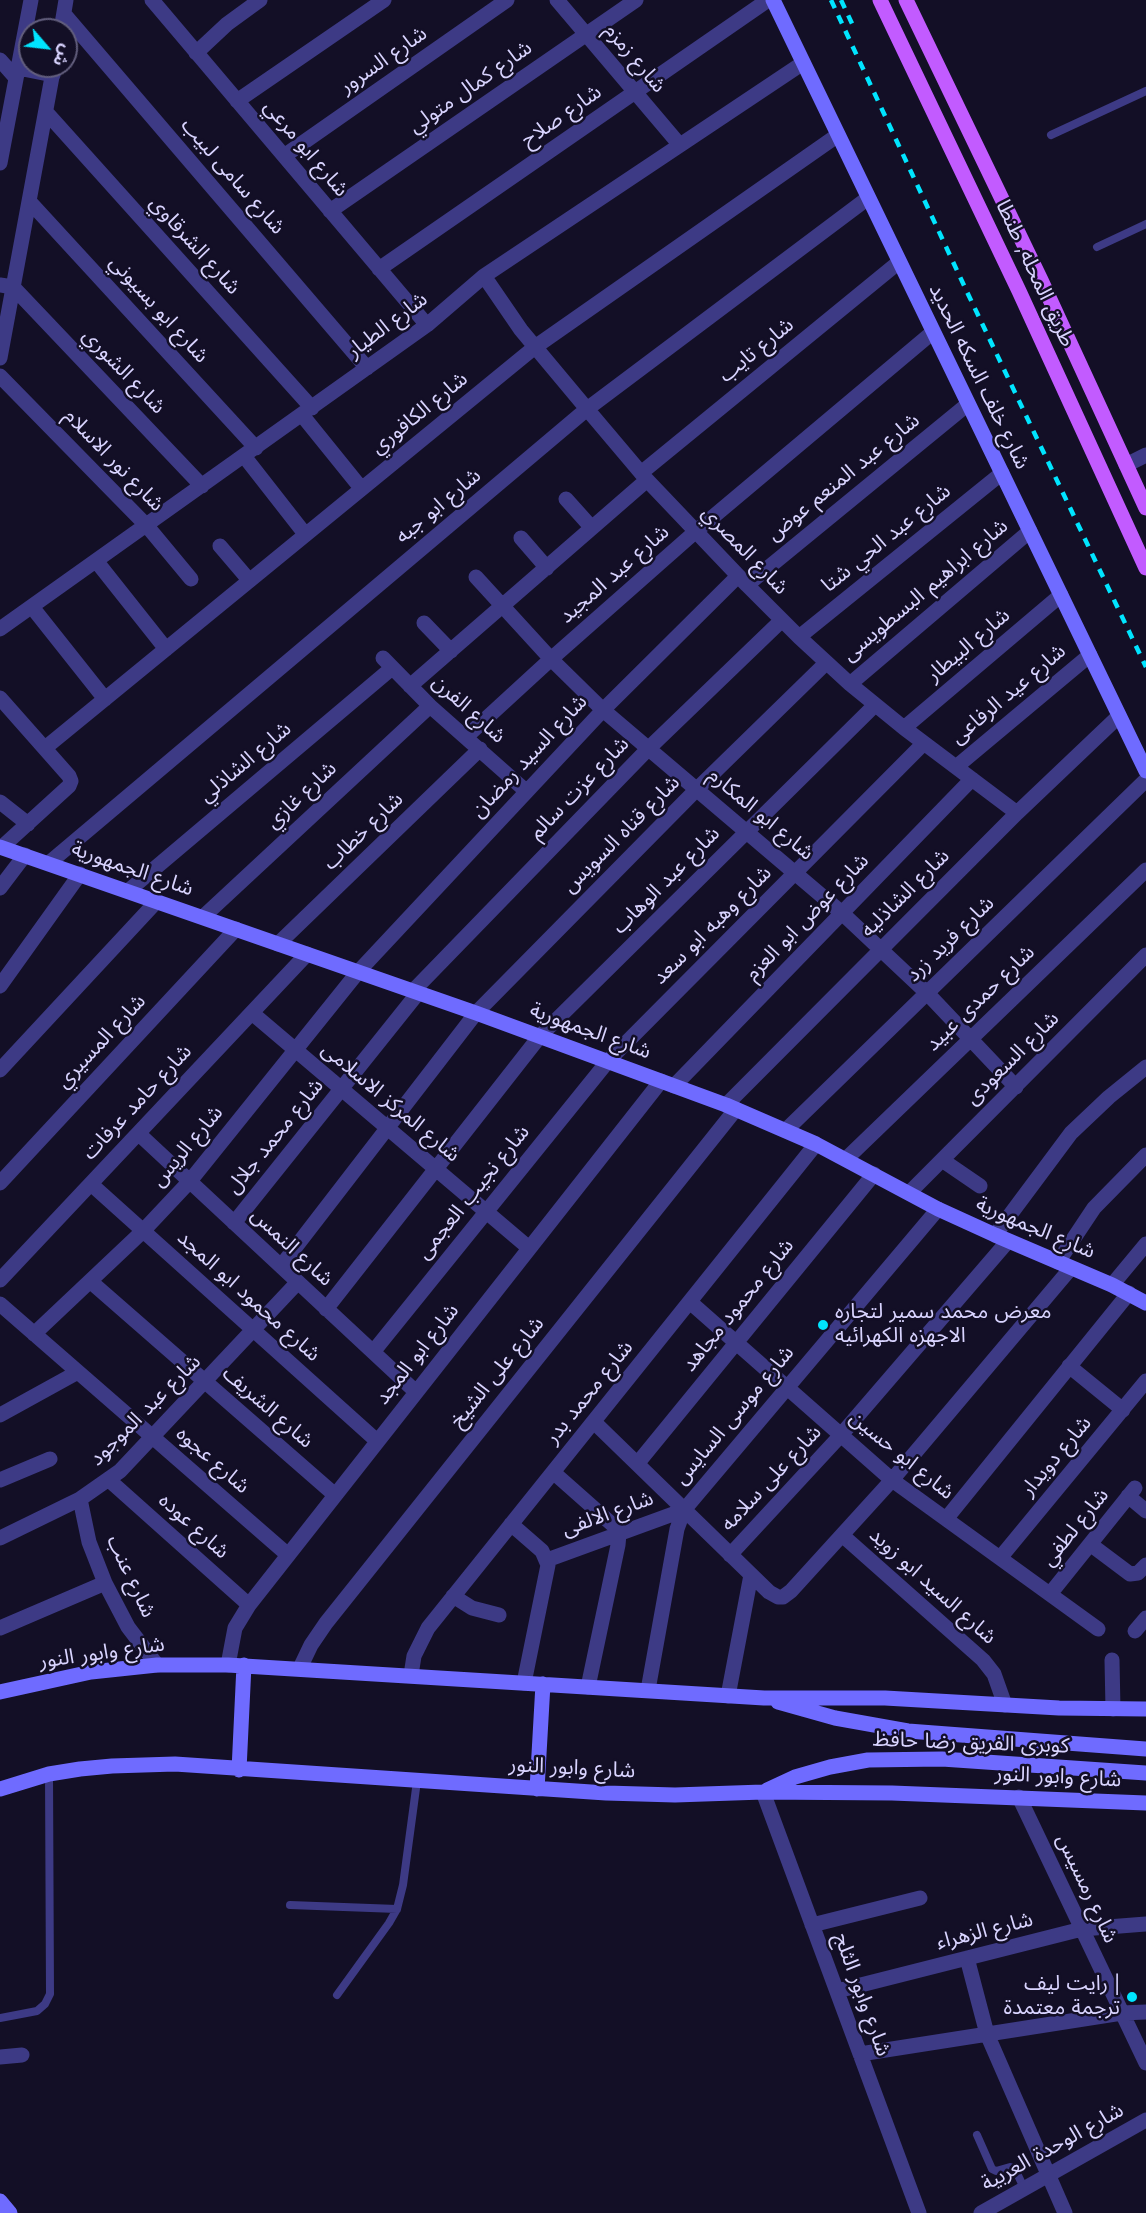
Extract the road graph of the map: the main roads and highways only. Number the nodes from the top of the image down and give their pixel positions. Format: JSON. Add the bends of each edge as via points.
{"nodes":[{"id":1,"x":880,"y":0,"type":"edge"},
{"id":2,"x":906,"y":0,"type":"edge"},
{"id":3,"x":1014,"y":223,"type":"junction"},
{"id":4,"x":992,"y":234,"type":"junction"},
{"id":5,"x":1041,"y":280,"type":"junction"},
{"id":6,"x":1019,"y":291,"type":"junction"},
{"id":7,"x":1146,"y":508,"type":"edge"},
{"id":8,"x":1146,"y":568,"type":"edge"}],
"edges":[{"from":1,"to":4,"type":"main road","name":"طريق المحله, طنطا"},
{"from":2,"to":3,"type":"main road","name":"طريق المحله, طنطا"},
{"from":3,"to":4,"type":"main road","via":[[1003,236]]},
{"from":3,"to":5,"type":"main road","name":"طريق المحله, طنطا"},
{"from":4,"to":6,"type":"main road","name":"طريق المحله, طنطا"},
{"from":5,"to":6,"type":"main road","via":[[1027,280]]},
{"from":5,"to":7,"type":"main road","name":"طريق المحله, طنطا"},
{"from":6,"to":8,"type":"main road","name":"طريق المحله, طنطا"}]}
